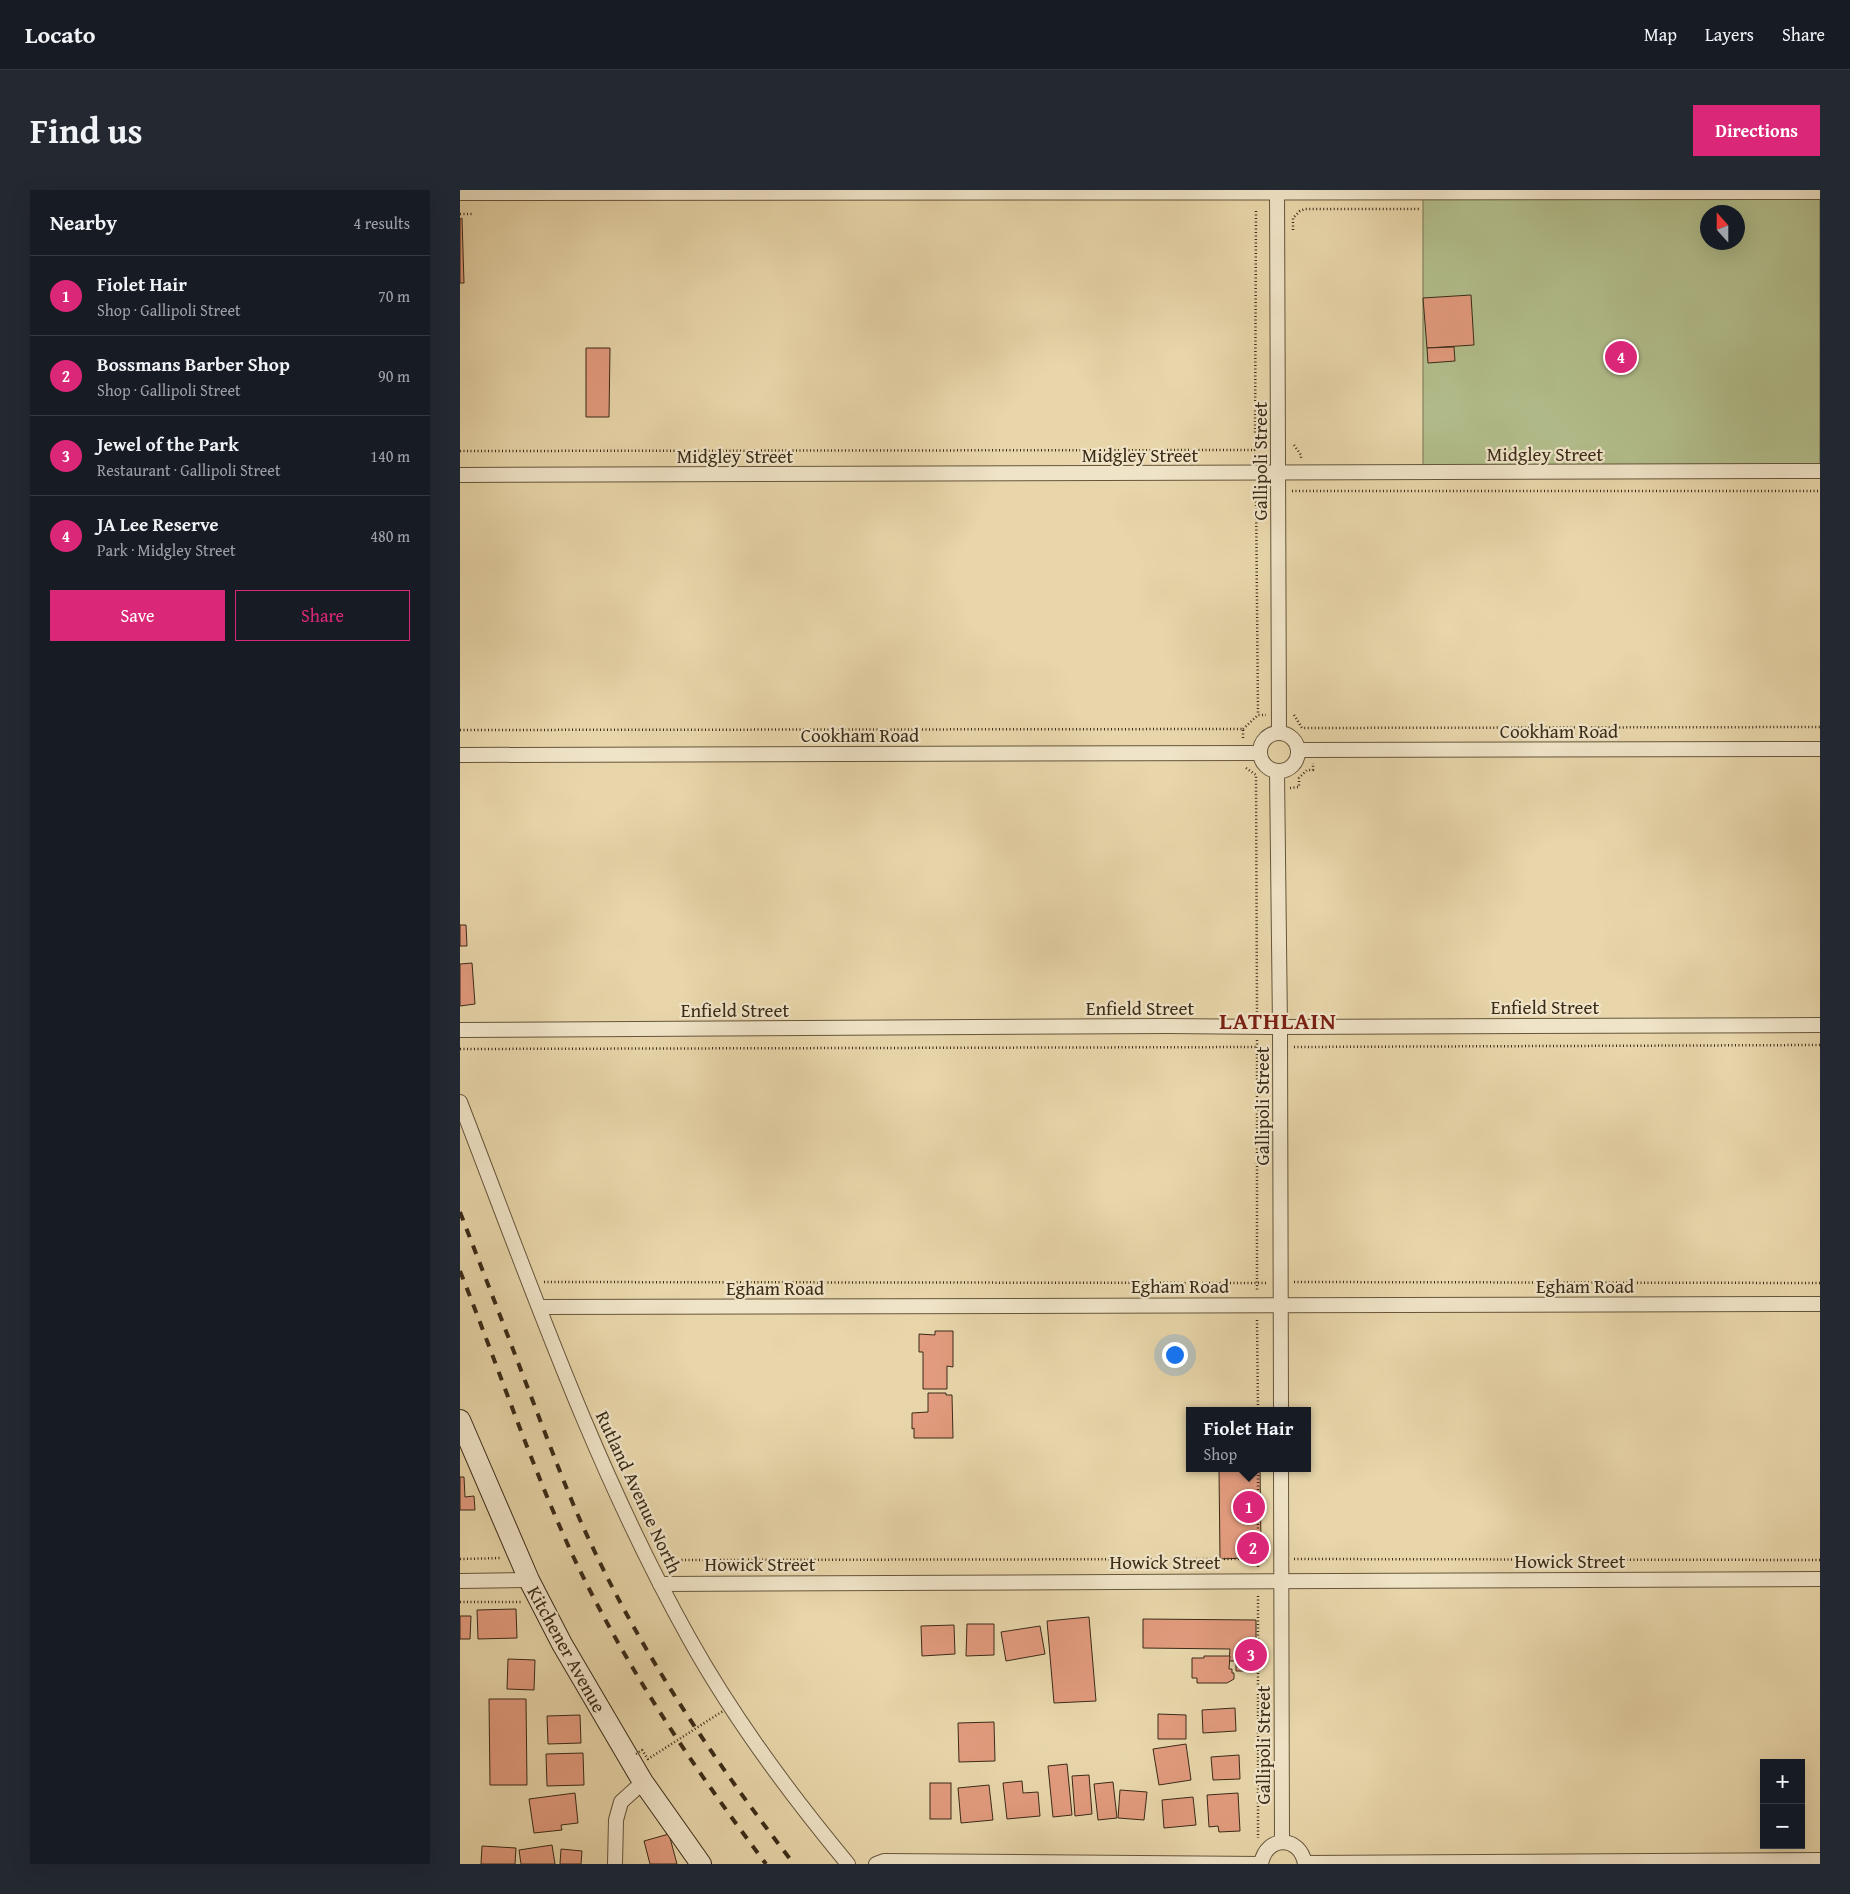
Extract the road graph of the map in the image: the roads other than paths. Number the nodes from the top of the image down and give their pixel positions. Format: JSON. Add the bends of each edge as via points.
{"nodes":[{"id":1,"x":1277,"y":192,"type":"edge"},
{"id":2,"x":1820,"y":192,"type":"edge"},
{"id":3,"x":460,"y":193,"type":"edge"},
{"id":4,"x":1820,"y":471,"type":"edge"},
{"id":5,"x":1279,"y":473,"type":"junction"},
{"id":6,"x":460,"y":475,"type":"edge"},
{"id":7,"x":1279,"y":732,"type":"junction"},
{"id":8,"x":1820,"y":748,"type":"edge"},
{"id":9,"x":1298,"y":750,"type":"junction"},
{"id":10,"x":1259,"y":753,"type":"junction"},
{"id":11,"x":460,"y":755,"type":"edge"},
{"id":12,"x":1277,"y":772,"type":"junction"},
{"id":13,"x":1820,"y":1025,"type":"edge"},
{"id":14,"x":1280,"y":1027,"type":"junction"},
{"id":15,"x":460,"y":1030,"type":"edge"},
{"id":16,"x":460,"y":1102,"type":"edge"},
{"id":17,"x":1820,"y":1304,"type":"edge"},
{"id":18,"x":1280,"y":1305,"type":"junction"},
{"id":19,"x":539,"y":1307,"type":"junction"},
{"id":20,"x":1281,"y":1407,"type":"edge"},
{"id":21,"x":460,"y":1420,"type":"edge"},
{"id":22,"x":1281,"y":1472,"type":"edge"},
{"id":23,"x":1820,"y":1579,"type":"edge"},
{"id":24,"x":529,"y":1580,"type":"junction"},
{"id":25,"x":1281,"y":1580,"type":"junction"},
{"id":26,"x":460,"y":1581,"type":"edge"},
{"id":27,"x":660,"y":1584,"type":"junction"},
{"id":28,"x":644,"y":1782,"type":"junction"},
{"id":29,"x":1282,"y":1842,"type":"junction"},
{"id":30,"x":1820,"y":1860,"type":"edge"},
{"id":31,"x":615,"y":1864,"type":"edge"},
{"id":32,"x":701,"y":1864,"type":"edge"},
{"id":33,"x":848,"y":1864,"type":"edge"},
{"id":34,"x":876,"y":1864,"type":"edge"},
{"id":35,"x":1260,"y":1864,"type":"edge"},
{"id":36,"x":1305,"y":1864,"type":"edge"}],
"edges":[{"from":1,"to":2,"type":"street"},
{"from":1,"to":3,"type":"street"},
{"from":1,"to":5,"type":"street","name":"Gallipoli Street"},
{"from":4,"to":5,"type":"street","name":"Midgley Street"},
{"from":5,"to":6,"type":"street","name":"Midgley Street"},
{"from":5,"to":7,"type":"street","name":"Gallipoli Street"},
{"from":7,"to":9,"type":"street","via":[[1294,740]]},
{"from":7,"to":10,"type":"street","via":[[1262,741]]},
{"from":8,"to":9,"type":"street","name":"Cookham Road"},
{"from":9,"to":12,"type":"street","via":[[1295,763]]},
{"from":10,"to":11,"type":"street","name":"Cookham Road"},
{"from":10,"to":12,"type":"street","via":[[1267,768]]},
{"from":12,"to":14,"type":"street","name":"Gallipoli Street"},
{"from":13,"to":14,"type":"street","name":"Enfield Street"},
{"from":14,"to":15,"type":"street","name":"Enfield Street"},
{"from":14,"to":18,"type":"street","name":"Gallipoli Street"},
{"from":16,"to":19,"type":"street","name":"Rutland Avenue North"},
{"from":17,"to":18,"type":"street","name":"Egham Road"},
{"from":18,"to":19,"type":"street","name":"Egham Road"},
{"from":18,"to":20,"type":"street","name":"Gallipoli Street"},
{"from":19,"to":27,"type":"street","name":"Rutland Avenue North","via":[[600,1460]]},
{"from":21,"to":24,"type":"street","name":"Kitchener Avenue"},
{"from":22,"to":25,"type":"street","name":"Gallipoli Street"},
{"from":23,"to":25,"type":"street","name":"Howick Street"},
{"from":24,"to":26,"type":"street"},
{"from":24,"to":28,"type":"street","name":"Kitchener Avenue","via":[[562,1644]]},
{"from":25,"to":27,"type":"street","name":"Howick Street"},
{"from":25,"to":29,"type":"street","name":"Gallipoli Street"},
{"from":27,"to":33,"type":"street","name":"Rutland Avenue North","via":[[730,1706],[808,1816]]},
{"from":28,"to":31,"type":"street","via":[[621,1802],[616,1820]]},
{"from":28,"to":32,"type":"street","name":"Kitchener Avenue"},
{"from":29,"to":35,"type":"street","via":[[1267,1849]]},
{"from":29,"to":36,"type":"street","via":[[1298,1848]]},
{"from":30,"to":36,"type":"street"},
{"from":34,"to":35,"type":"street","via":[[884,1861]]}]}
